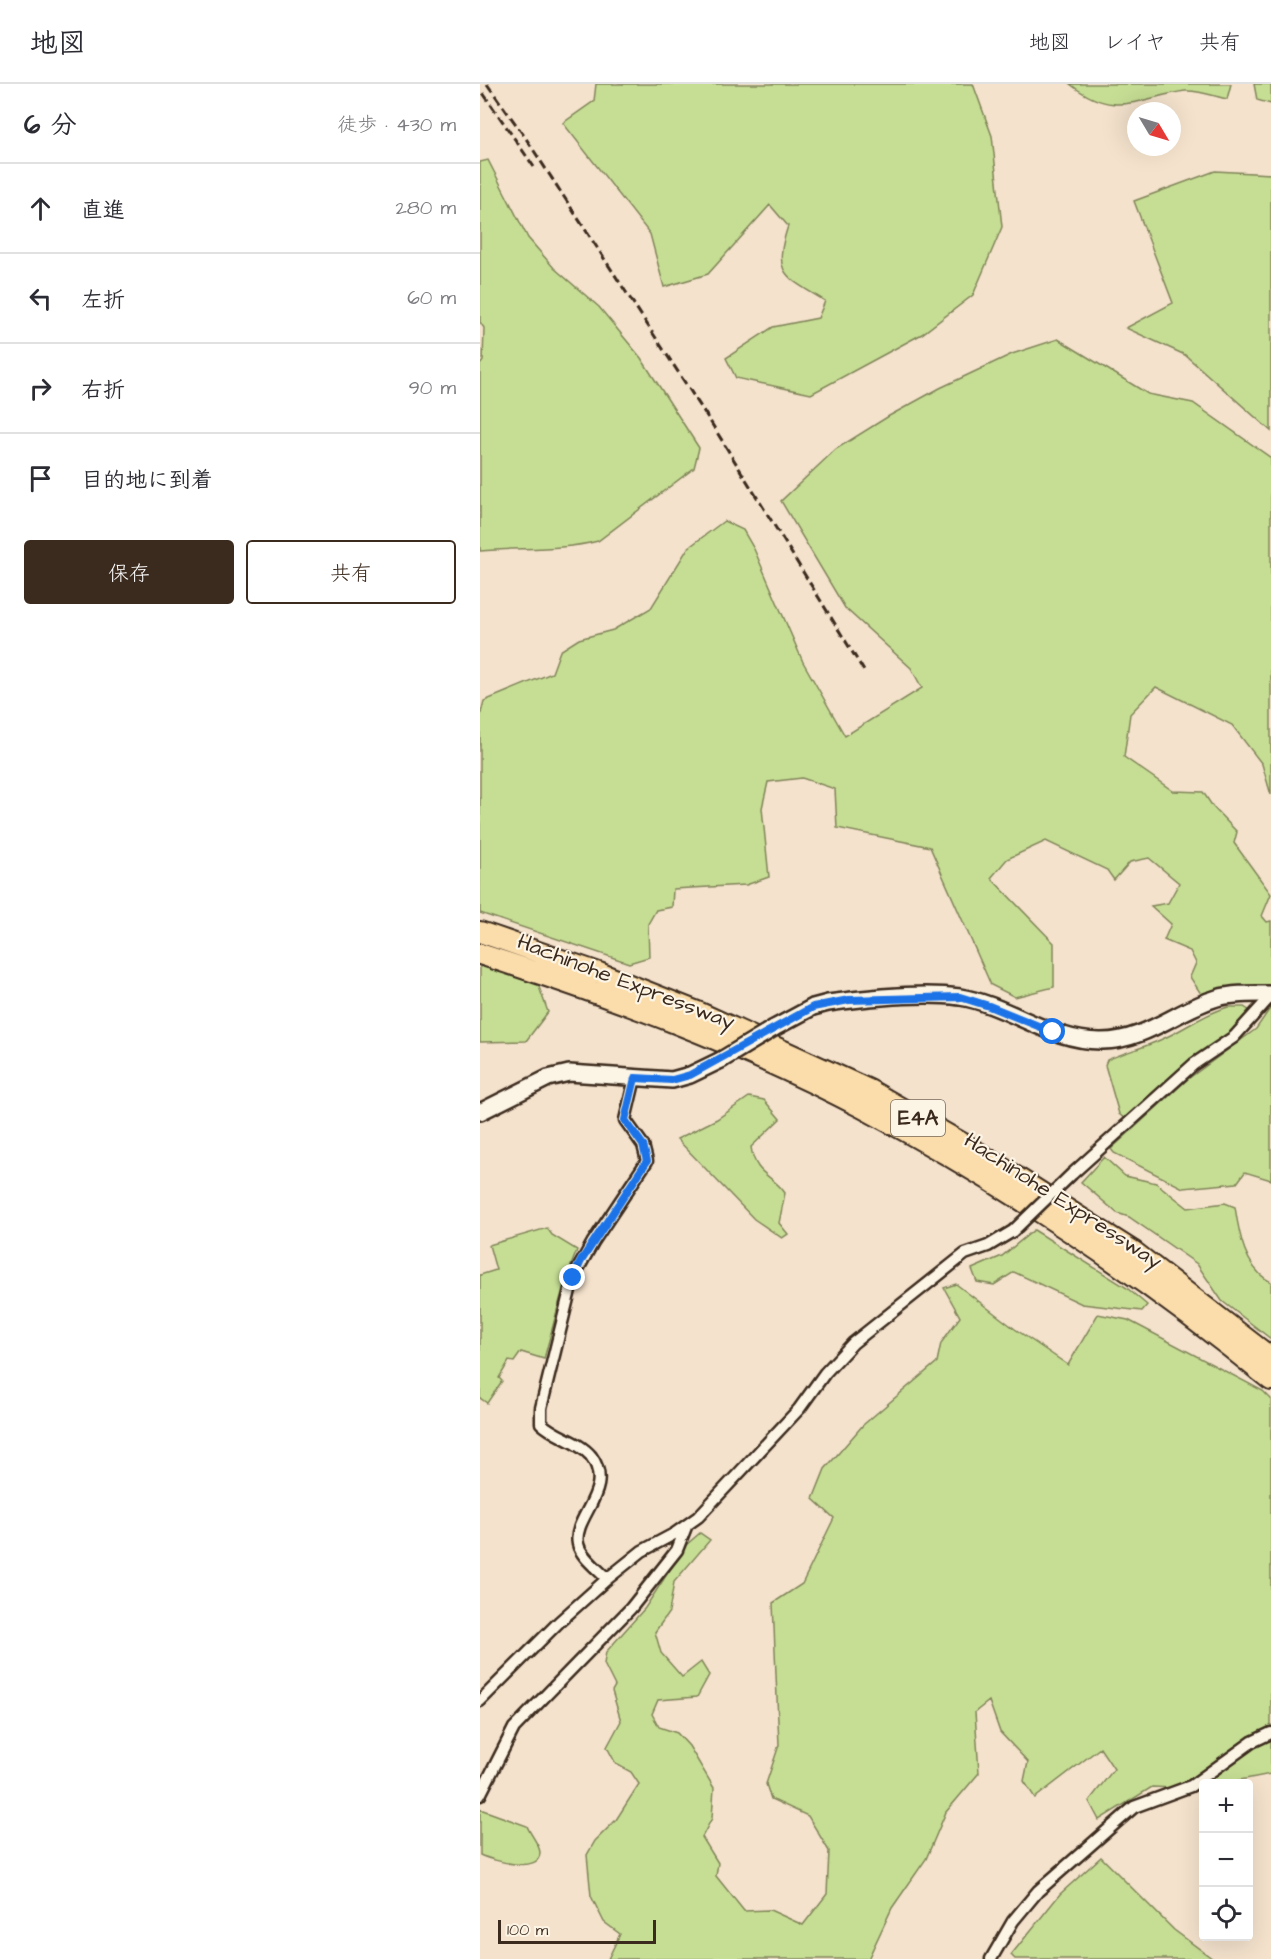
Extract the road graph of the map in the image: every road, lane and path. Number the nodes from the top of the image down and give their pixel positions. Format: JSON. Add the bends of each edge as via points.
{"nodes":[{"id":1,"x":480,"y":932,"type":"edge"},
{"id":2,"x":480,"y":954,"type":"edge"},
{"id":3,"x":1271,"y":995,"type":"edge"},
{"id":4,"x":635,"y":1078,"type":"junction"},
{"id":5,"x":480,"y":1112,"type":"edge"},
{"id":6,"x":1271,"y":1358,"type":"edge"},
{"id":7,"x":1271,"y":1380,"type":"edge"},
{"id":8,"x":686,"y":1527,"type":"junction"},
{"id":9,"x":607,"y":1579,"type":"junction"},
{"id":10,"x":480,"y":1701,"type":"edge"},
{"id":11,"x":1271,"y":1733,"type":"edge"},
{"id":12,"x":480,"y":1795,"type":"edge"},
{"id":13,"x":991,"y":1959,"type":"edge"}],
"edges":[{"from":1,"to":6,"type":"highway","name":"Hachinohe Expressway","number":"E4A","via":[[700,1013],[869,1090],[972,1149],[1134,1252]]},
{"from":2,"to":7,"type":"highway","name":"Hachinohe Expressway","number":"E4A","via":[[694,1031],[862,1107],[1076,1234],[1188,1312]]},
{"from":3,"to":4,"type":"street","bridge":true,"via":[[1218,998],[1139,1034],[1101,1041],[1053,1032],[960,997],[828,1003],[813,1007],[690,1075],[672,1080]]},
{"from":3,"to":8,"type":"street","bridge":true,"via":[[1234,1037],[1194,1064],[1013,1231],[965,1254],[839,1355],[799,1409]]},
{"from":4,"to":5,"type":"street","via":[[569,1073],[548,1078]]},
{"from":4,"to":9,"type":"street","via":[[625,1120],[643,1145],[647,1161],[573,1278],[540,1408],[541,1423],[591,1456],[596,1467],[598,1484],[581,1522],[578,1544]]},
{"from":8,"to":9,"type":"street","via":[[642,1551]]},
{"from":8,"to":12,"type":"street","via":[[677,1550],[631,1608],[514,1728]]},
{"from":9,"to":10,"type":"street"},
{"from":11,"to":13,"type":"street","via":[[1191,1786],[1134,1807],[1038,1891],[1013,1921]]}]}
